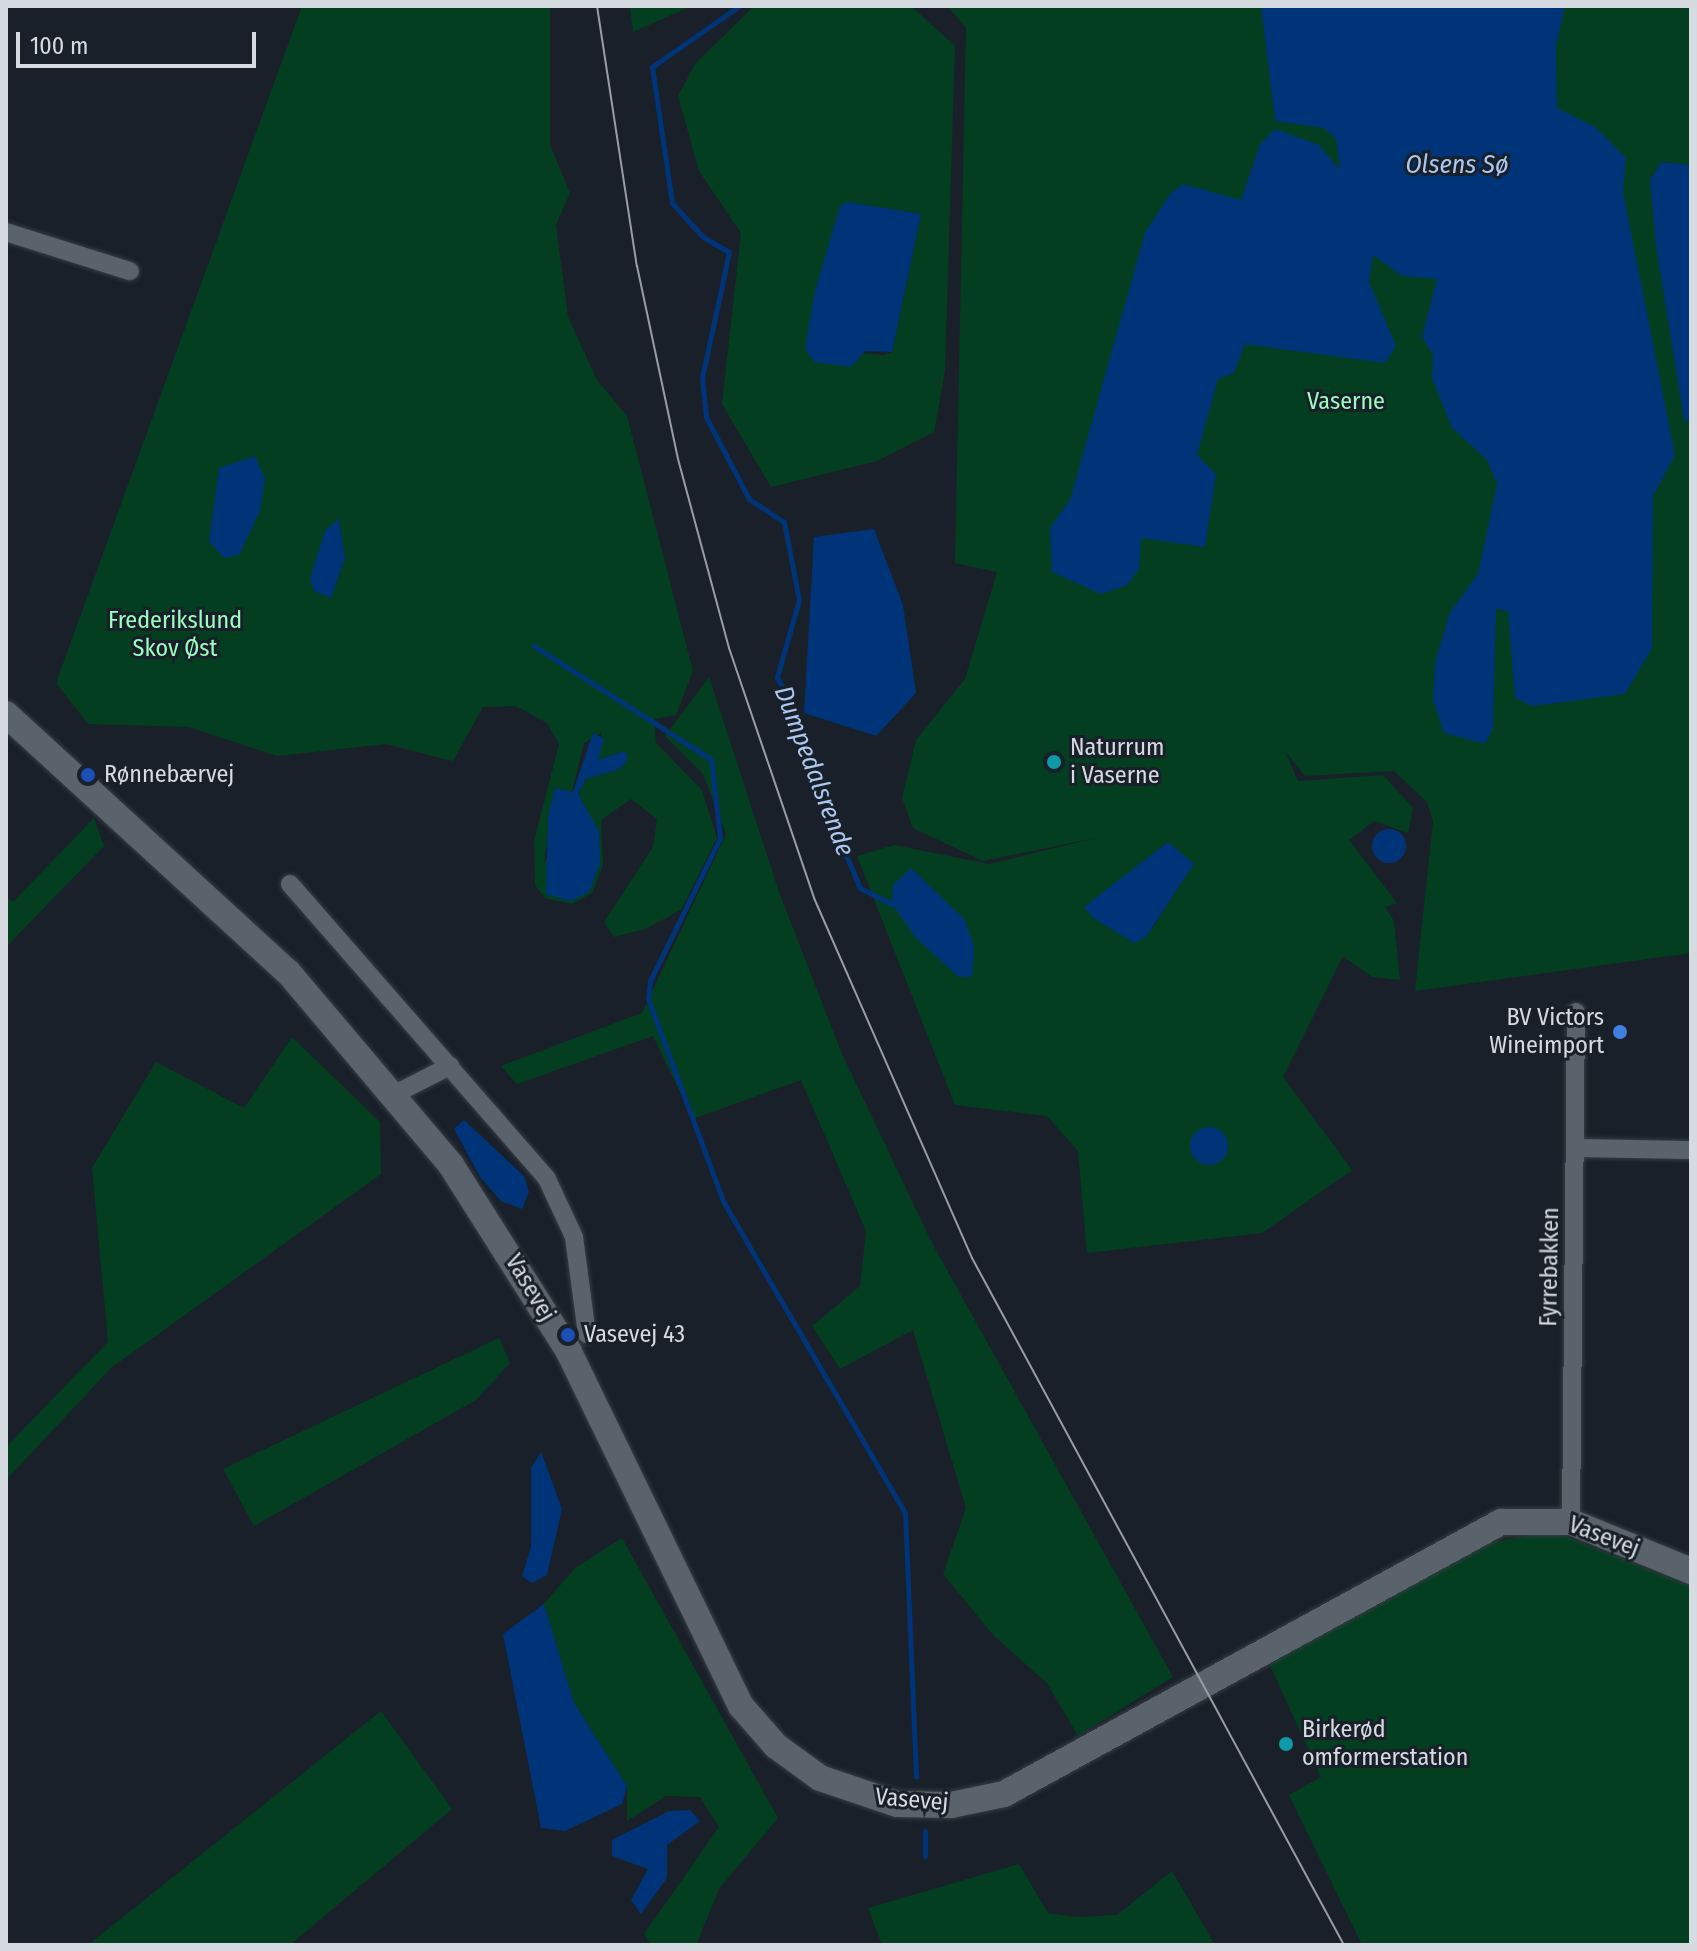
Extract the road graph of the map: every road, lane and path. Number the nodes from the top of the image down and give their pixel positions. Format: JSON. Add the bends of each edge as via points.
{"nodes":[{"id":1,"x":6,"y":232,"type":"edge"},
{"id":2,"x":130,"y":271,"type":"dead end"},
{"id":3,"x":6,"y":714,"type":"edge"},
{"id":4,"x":290,"y":884,"type":"dead end"},
{"id":5,"x":1576,"y":1012,"type":"dead end"},
{"id":6,"x":450,"y":1066,"type":"junction"},
{"id":7,"x":395,"y":1094,"type":"junction"},
{"id":8,"x":1575,"y":1148,"type":"junction"},
{"id":9,"x":1691,"y":1150,"type":"edge"},
{"id":10,"x":587,"y":1334,"type":"dead end"},
{"id":11,"x":1571,"y":1522,"type":"junction"},
{"id":12,"x":1691,"y":1571,"type":"edge"}],
"edges":[{"from":1,"to":2,"type":"street"},
{"from":3,"to":7,"type":"street","name":"Vasevej","via":[[288,972]]},
{"from":4,"to":6,"type":"street","name":"Vasevej"},
{"from":5,"to":8,"type":"street","name":"Fyrrebakken"},
{"from":6,"to":7,"type":"street"},
{"from":6,"to":10,"type":"street","name":"Vasevej","via":[[516,1140],[565,1210]]},
{"from":7,"to":11,"type":"street","name":"Vasevej","via":[[476,1203],[569,1352],[741,1706],[797,1763],[845,1790],[924,1806],[1004,1794],[1480,1529],[1522,1519]]},
{"from":8,"to":9,"type":"street"},
{"from":8,"to":11,"type":"street","name":"Fyrrebakken"},
{"from":11,"to":12,"type":"street","name":"Vasevej"}]}
